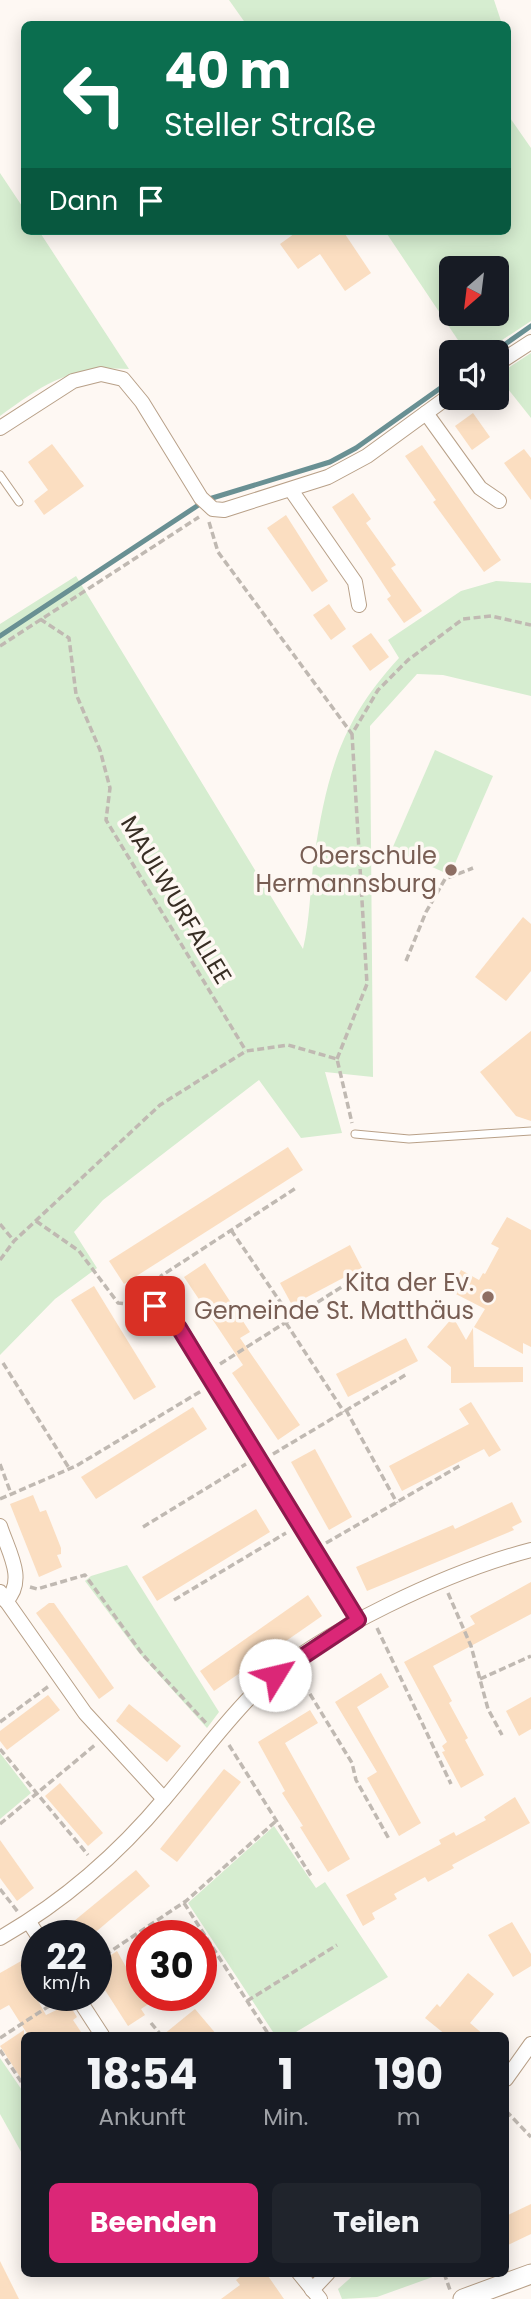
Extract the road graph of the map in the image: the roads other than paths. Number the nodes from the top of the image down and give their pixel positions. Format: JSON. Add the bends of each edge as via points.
{"nodes":[{"id":1,"x":531,"y":342,"type":"edge"},
{"id":2,"x":509,"y":356,"type":"edge"},
{"id":3,"x":439,"y":404,"type":"edge"},
{"id":4,"x":426,"y":413,"type":"junction"},
{"id":5,"x":0,"y":428,"type":"edge"},
{"id":6,"x":0,"y":475,"type":"edge"},
{"id":7,"x":291,"y":491,"type":"junction"},
{"id":8,"x":499,"y":501,"type":"dead end"},
{"id":9,"x":19,"y":502,"type":"dead end"},
{"id":10,"x":359,"y":605,"type":"dead end"},
{"id":11,"x":531,"y":1131,"type":"edge"},
{"id":12,"x":355,"y":1134,"type":"road end"},
{"id":13,"x":155,"y":1306,"type":"road end"},
{"id":14,"x":0,"y":1526,"type":"edge"},
{"id":15,"x":531,"y":1550,"type":"edge"},
{"id":16,"x":3,"y":1596,"type":"edge"},
{"id":17,"x":364,"y":1617,"type":"junction"},
{"id":18,"x":164,"y":1799,"type":"junction"},
{"id":19,"x":32,"y":1920,"type":"edge"},
{"id":20,"x":21,"y":1926,"type":"edge"},
{"id":21,"x":0,"y":1938,"type":"edge"},
{"id":22,"x":86,"y":2011,"type":"edge"},
{"id":23,"x":100,"y":2032,"type":"edge"},
{"id":24,"x":531,"y":2044,"type":"edge"},
{"id":25,"x":509,"y":2075,"type":"edge"},
{"id":26,"x":531,"y":2274,"type":"edge"},
{"id":27,"x":302,"y":2277,"type":"edge"},
{"id":28,"x":326,"y":2277,"type":"edge"},
{"id":29,"x":316,"y":2294,"type":"edge"},
{"id":30,"x":463,"y":2299,"type":"edge"}],
"edges":[{"from":1,"to":2,"type":"street"},
{"from":3,"to":4,"type":"street"},
{"from":4,"to":7,"type":"street","via":[[346,468]]},
{"from":4,"to":8,"type":"street","via":[[480,488]]},
{"from":5,"to":7,"type":"street","via":[[74,381],[101,374],[123,379],[201,498],[213,509]]},
{"from":6,"to":9,"type":"lane"},
{"from":7,"to":10,"type":"street","via":[[355,582]]},
{"from":11,"to":12,"type":"lane","via":[[410,1139]]},
{"from":13,"to":17,"type":"street","via":[[179,1328],[315,1550]]},
{"from":14,"to":16,"type":"street","via":[[17,1584]]},
{"from":15,"to":17,"type":"street"},
{"from":16,"to":18,"type":"street","via":[[105,1737]]},
{"from":17,"to":18,"type":"street","via":[[260,1688]]},
{"from":18,"to":19,"type":"street","via":[[98,1867]]},
{"from":20,"to":21,"type":"street"},
{"from":22,"to":23,"type":"street"},
{"from":24,"to":25,"type":"street"},
{"from":26,"to":30,"type":"main road"},
{"from":27,"to":29,"type":"street"},
{"from":28,"to":29,"type":"street"}]}
